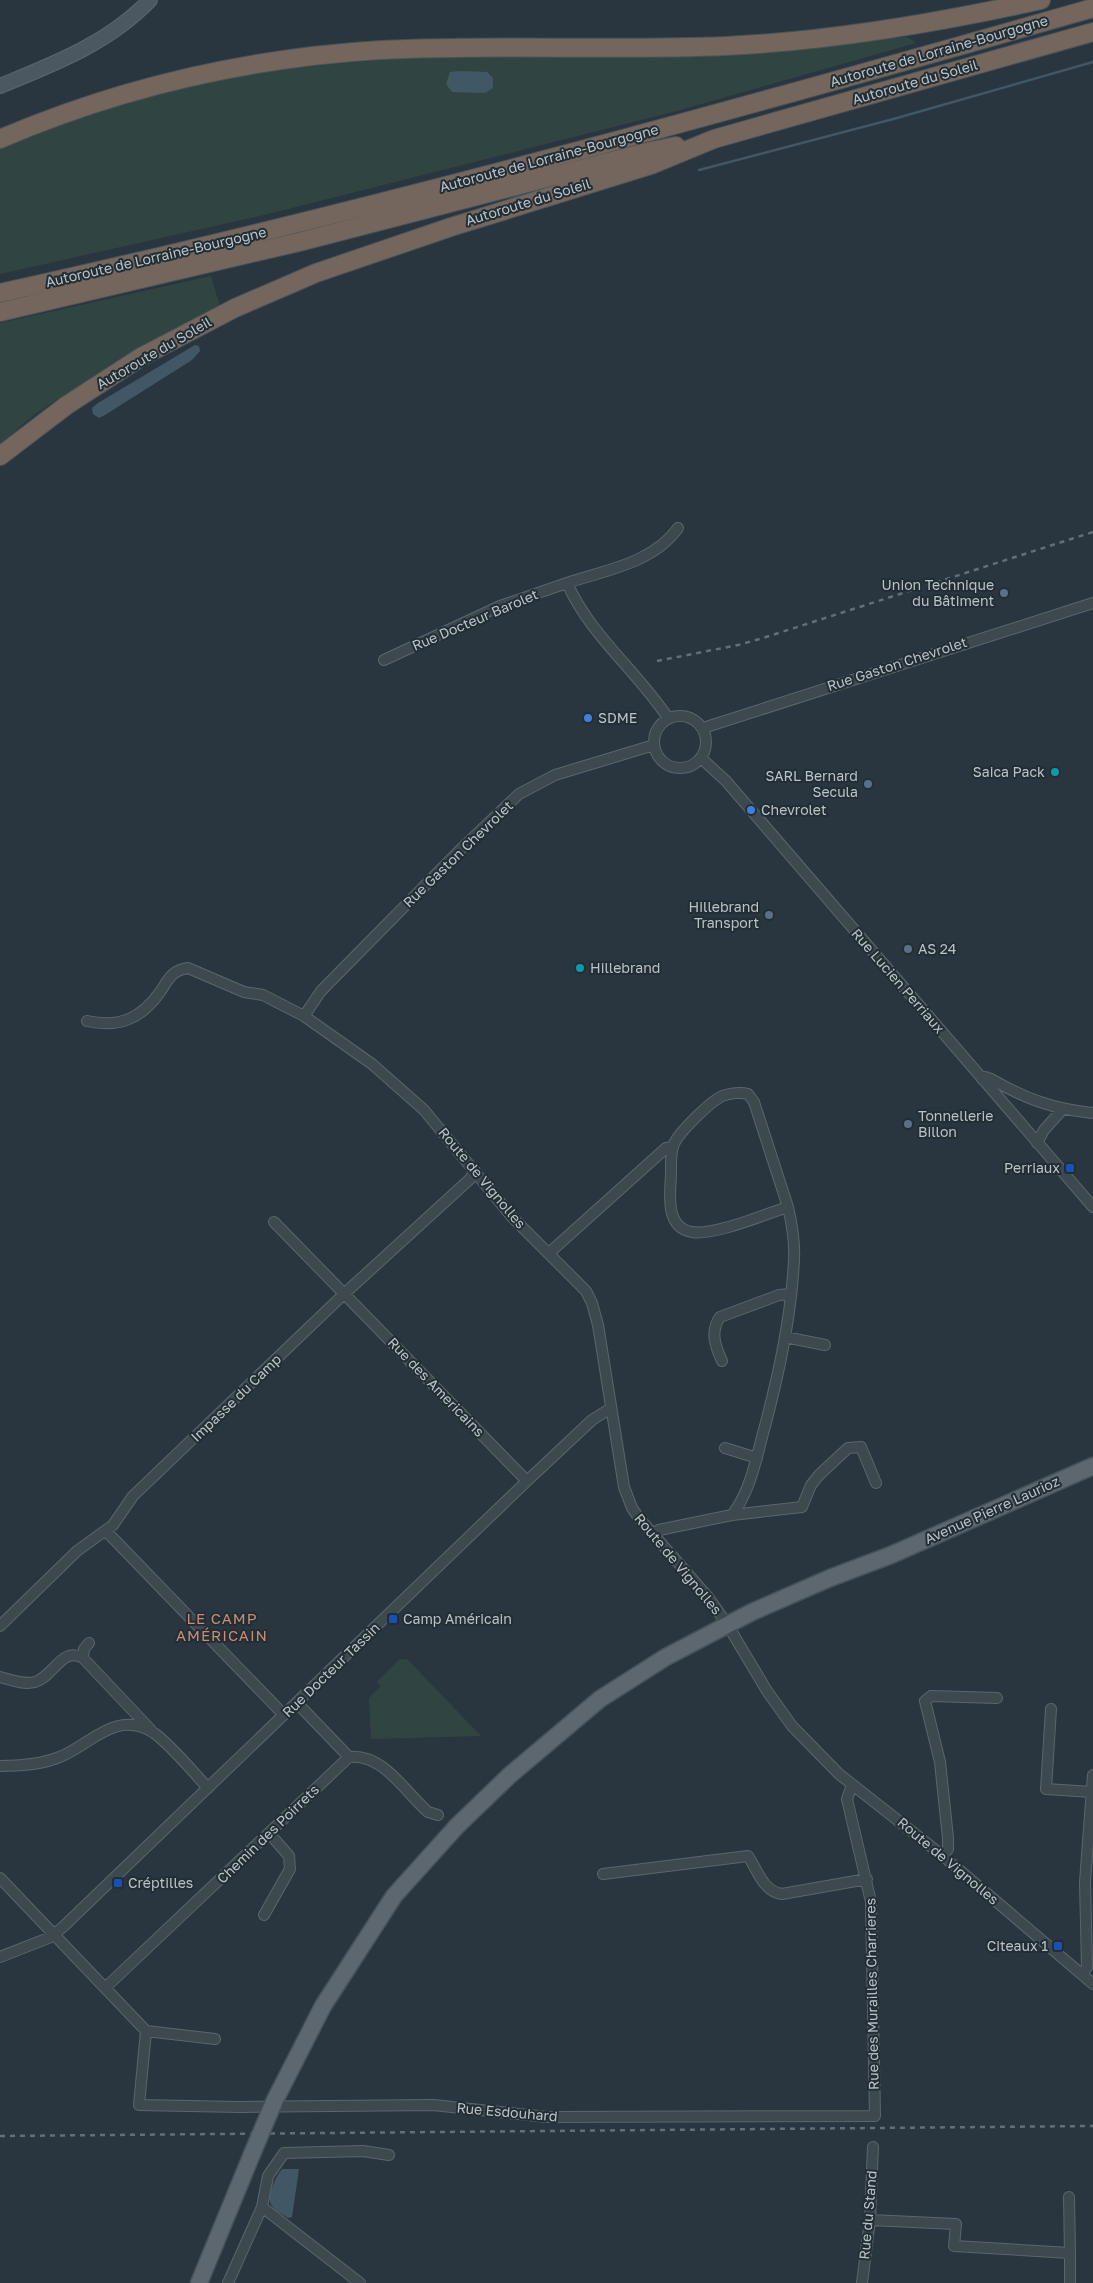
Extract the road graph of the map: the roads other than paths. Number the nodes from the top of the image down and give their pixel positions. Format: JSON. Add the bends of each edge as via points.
{"nodes":[{"id":1,"x":150,"y":0,"type":"edge"},
{"id":2,"x":1041,"y":0,"type":"edge"},
{"id":3,"x":1093,"y":8,"type":"edge"},
{"id":4,"x":1093,"y":32,"type":"edge"},
{"id":5,"x":0,"y":86,"type":"edge"},
{"id":6,"x":714,"y":139,"type":"junction"},
{"id":7,"x":0,"y":140,"type":"edge"},
{"id":8,"x":0,"y":293,"type":"edge"},
{"id":9,"x":0,"y":312,"type":"edge"},
{"id":10,"x":0,"y":456,"type":"edge"},
{"id":11,"x":678,"y":528,"type":"dead end"},
{"id":12,"x":566,"y":583,"type":"junction"},
{"id":13,"x":1093,"y":603,"type":"edge"},
{"id":14,"x":384,"y":660,"type":"dead end"},
{"id":15,"x":668,"y":718,"type":"junction"},
{"id":16,"x":702,"y":728,"type":"junction"},
{"id":17,"x":654,"y":745,"type":"junction"},
{"id":18,"x":701,"y":758,"type":"junction"},
{"id":19,"x":307,"y":1018,"type":"junction"},
{"id":20,"x":87,"y":1021,"type":"dead end"},
{"id":21,"x":982,"y":1079,"type":"junction"},
{"id":22,"x":1062,"y":1110,"type":"junction"},
{"id":23,"x":1093,"y":1113,"type":"edge"},
{"id":24,"x":1038,"y":1143,"type":"junction"},
{"id":25,"x":672,"y":1147,"type":"junction"},
{"id":26,"x":474,"y":1172,"type":"junction"},
{"id":27,"x":788,"y":1207,"type":"junction"},
{"id":28,"x":1093,"y":1207,"type":"edge"},
{"id":29,"x":274,"y":1222,"type":"dead end"},
{"id":30,"x":550,"y":1253,"type":"junction"},
{"id":31,"x":344,"y":1294,"type":"junction"},
{"id":32,"x":790,"y":1294,"type":"junction"},
{"id":33,"x":785,"y":1337,"type":"junction"},
{"id":34,"x":825,"y":1345,"type":"dead end"},
{"id":35,"x":722,"y":1361,"type":"dead end"},
{"id":36,"x":611,"y":1408,"type":"junction"},
{"id":37,"x":725,"y":1448,"type":"dead end"},
{"id":38,"x":756,"y":1458,"type":"junction"},
{"id":39,"x":1093,"y":1466,"type":"edge"},
{"id":40,"x":527,"y":1481,"type":"junction"},
{"id":41,"x":876,"y":1483,"type":"dead end"},
{"id":42,"x":732,"y":1515,"type":"junction"},
{"id":43,"x":106,"y":1531,"type":"junction"},
{"id":44,"x":652,"y":1534,"type":"junction"},
{"id":45,"x":0,"y":1626,"type":"edge"},
{"id":46,"x":730,"y":1628,"type":"junction"},
{"id":47,"x":88,"y":1643,"type":"dead end"},
{"id":48,"x":84,"y":1658,"type":"junction"},
{"id":49,"x":0,"y":1677,"type":"edge"},
{"id":50,"x":997,"y":1698,"type":"dead end"},
{"id":51,"x":297,"y":1703,"type":"junction"},
{"id":52,"x":1051,"y":1709,"type":"dead end"},
{"id":53,"x":284,"y":1715,"type":"junction"},
{"id":54,"x":155,"y":1734,"type":"junction"},
{"id":55,"x":349,"y":1757,"type":"junction"},
{"id":56,"x":0,"y":1766,"type":"edge"},
{"id":57,"x":1093,"y":1776,"type":"edge"},
{"id":58,"x":852,"y":1785,"type":"junction"},
{"id":59,"x":208,"y":1788,"type":"junction"},
{"id":60,"x":1092,"y":1792,"type":"junction"},
{"id":61,"x":1092,"y":1804,"type":"edge"},
{"id":62,"x":438,"y":1815,"type":"dead end"},
{"id":63,"x":269,"y":1833,"type":"junction"},
{"id":64,"x":943,"y":1856,"type":"junction"},
{"id":65,"x":603,"y":1874,"type":"dead end"},
{"id":66,"x":0,"y":1878,"type":"edge"},
{"id":67,"x":867,"y":1879,"type":"junction"},
{"id":68,"x":264,"y":1915,"type":"dead end"},
{"id":69,"x":54,"y":1934,"type":"junction"},
{"id":70,"x":0,"y":1957,"type":"edge"},
{"id":71,"x":1082,"y":1974,"type":"junction"},
{"id":72,"x":1093,"y":1984,"type":"edge"},
{"id":73,"x":106,"y":1987,"type":"junction"},
{"id":74,"x":146,"y":2030,"type":"junction"},
{"id":75,"x":215,"y":2040,"type":"dead end"},
{"id":76,"x":874,"y":2116,"type":"joint"},
{"id":77,"x":873,"y":2147,"type":"dead end"},
{"id":78,"x":389,"y":2156,"type":"dead end"},
{"id":79,"x":1070,"y":2197,"type":"dead end"},
{"id":80,"x":262,"y":2207,"type":"junction"},
{"id":81,"x":870,"y":2220,"type":"junction"},
{"id":82,"x":1070,"y":2253,"type":"junction"},
{"id":83,"x":198,"y":2283,"type":"edge"},
{"id":84,"x":228,"y":2283,"type":"edge"},
{"id":85,"x":360,"y":2283,"type":"edge"},
{"id":86,"x":862,"y":2283,"type":"edge"},
{"id":87,"x":1070,"y":2283,"type":"edge"}],
"edges":[{"from":1,"to":5,"type":"street","via":[[131,18],[94,43]]},
{"from":2,"to":7,"type":"highway","via":[[895,29],[779,42],[688,47],[427,48],[292,58],[211,72],[133,91],[64,113]]},
{"from":3,"to":8,"type":"highway","name":"Autoroute de Lorraine-Bourgogne","via":[[449,184]]},
{"from":4,"to":6,"type":"highway","name":"Autoroute du Soleil"},
{"from":6,"to":9,"type":"highway","name":"Autoroute de Lorraine-Bourgogne","via":[[647,152],[299,242]]},
{"from":6,"to":10,"type":"highway","name":"Autoroute du Soleil","via":[[651,164],[383,249],[267,293],[126,366],[67,405]]},
{"from":11,"to":12,"type":"street","name":"Rue Docteur Barolet","via":[[666,544],[642,558]]},
{"from":12,"to":14,"type":"street","name":"Rue Docteur Barolet","via":[[500,606]]},
{"from":12,"to":15,"type":"street","via":[[590,623],[657,700]]},
{"from":13,"to":16,"type":"street","name":"Rue Gaston Chevrolet"},
{"from":15,"to":16,"type":"street","via":[[691,717]]},
{"from":15,"to":17,"type":"street","via":[[657,729]]},
{"from":16,"to":18,"type":"street","via":[[706,743]]},
{"from":17,"to":18,"type":"street","via":[[662,760],[677,768],[686,767]]},
{"from":17,"to":19,"type":"street","name":"Rue Gaston Chevrolet","via":[[555,775],[519,794],[320,991]]},
{"from":18,"to":21,"type":"street","name":"Rue Lucien Perriaux","via":[[726,781]]},
{"from":19,"to":20,"type":"street","name":"Route de Vignolles","via":[[263,995],[244,992],[188,968],[170,975],[159,994],[124,1022],[116,1025]]},
{"from":19,"to":26,"type":"street","name":"Route de Vignolles","via":[[347,1045],[411,1098],[436,1122]]},
{"from":21,"to":22,"type":"street","via":[[991,1079],[1016,1094]]},
{"from":21,"to":24,"type":"street","name":"Rue Lucien Perriaux"},
{"from":22,"to":23,"type":"street"},
{"from":22,"to":24,"type":"street","via":[[1044,1130]]},
{"from":24,"to":28,"type":"street","name":"Rue Lucien Perriaux"},
{"from":25,"to":27,"type":"street","via":[[670,1202],[673,1218],[682,1229],[693,1233],[710,1232]]},
{"from":25,"to":27,"type":"street","via":[[684,1130],[721,1097],[748,1094],[754,1102]]},
{"from":25,"to":30,"type":"street","via":[[666,1148]]},
{"from":26,"to":30,"type":"street","name":"Route de Vignolles","via":[[512,1217]]},
{"from":26,"to":31,"type":"street","name":"Impasse du Camp"},
{"from":27,"to":32,"type":"street","via":[[794,1259]]},
{"from":29,"to":31,"type":"street","name":"Rue des Americains"},
{"from":30,"to":36,"type":"street","name":"Route de Vignolles","via":[[586,1291],[592,1303]]},
{"from":31,"to":40,"type":"street","name":"Rue des Americains"},
{"from":31,"to":43,"type":"street","name":"Impasse du Camp","via":[[133,1496]]},
{"from":32,"to":33,"type":"street"},
{"from":32,"to":35,"type":"street","via":[[779,1294],[720,1317],[714,1336]]},
{"from":33,"to":34,"type":"street"},
{"from":33,"to":38,"type":"street"},
{"from":36,"to":40,"type":"street","name":"Rue Docteur Tassin","via":[[592,1420]]},
{"from":36,"to":44,"type":"street","name":"Route de Vignolles","via":[[624,1487],[632,1508]]},
{"from":37,"to":38,"type":"street"},
{"from":38,"to":42,"type":"street","via":[[744,1496]]},
{"from":39,"to":46,"type":"main road","name":"Avenue Pierre Laurioz","via":[[891,1555],[830,1578]]},
{"from":40,"to":51,"type":"street","name":"Rue Docteur Tassin"},
{"from":41,"to":42,"type":"street","via":[[861,1447],[853,1446],[819,1475],[802,1507]]},
{"from":42,"to":44,"type":"street"},
{"from":43,"to":45,"type":"street","name":"Impasse du Camp","via":[[77,1551]]},
{"from":43,"to":53,"type":"street"},
{"from":44,"to":46,"type":"street","name":"Route de Vignolles","via":[[702,1590]]},
{"from":46,"to":58,"type":"street","name":"Route de Vignolles","via":[[792,1726]]},
{"from":46,"to":83,"type":"main road","name":"Avenue Pierre Laurioz","bridge":true,"via":[[629,1679],[600,1699],[463,1819],[394,1896],[323,2006],[274,2102]]},
{"from":47,"to":48,"type":"street","via":[[84,1648]]},
{"from":48,"to":49,"type":"street","via":[[77,1654],[68,1656],[34,1682]]},
{"from":48,"to":54,"type":"street"},
{"from":50,"to":64,"type":"street","via":[[931,1696],[925,1701],[940,1762],[948,1838],[948,1849]]},
{"from":51,"to":53,"type":"street","name":"Rue Docteur Tassin"},
{"from":51,"to":55,"type":"street"},
{"from":52,"to":60,"type":"street","via":[[1046,1789]]},
{"from":53,"to":59,"type":"street","name":"Rue Docteur Tassin"},
{"from":54,"to":56,"type":"street","via":[[135,1726],[108,1728],[59,1758],[40,1764]]},
{"from":54,"to":59,"type":"street"},
{"from":55,"to":62,"type":"street","via":[[364,1757],[379,1764],[428,1812]]},
{"from":55,"to":63,"type":"street","name":"Chemin des Poirrets"},
{"from":57,"to":60,"type":"street"},
{"from":58,"to":64,"type":"street","name":"Route de Vignolles"},
{"from":58,"to":67,"type":"street","name":"Rue des Murailles Charrieres","via":[[847,1799]]},
{"from":59,"to":69,"type":"street","name":"Rue Docteur Tassin"},
{"from":60,"to":61,"type":"street"},
{"from":61,"to":71,"type":"street","via":[[1085,1882],[1087,1967]]},
{"from":63,"to":68,"type":"street","via":[[285,1849],[290,1869]]},
{"from":63,"to":73,"type":"street","name":"Chemin des Poirrets"},
{"from":64,"to":71,"type":"street","name":"Route de Vignolles"},
{"from":65,"to":67,"type":"street","via":[[748,1856],[773,1893]]},
{"from":66,"to":69,"type":"street"},
{"from":67,"to":76,"type":"street","name":"Rue des Murailles Charrieres","via":[[871,1912]]},
{"from":69,"to":70,"type":"street","name":"Rue Docteur Tassin"},
{"from":69,"to":73,"type":"street"},
{"from":71,"to":72,"type":"street","name":"Route de Vignolles"},
{"from":73,"to":74,"type":"street"},
{"from":74,"to":75,"type":"street"},
{"from":74,"to":76,"type":"street","name":"Rue Esdouhard","via":[[139,2105],[433,2105],[547,2117]]},
{"from":77,"to":81,"type":"street","name":"Rue du Stand"},
{"from":78,"to":80,"type":"street","via":[[363,2151],[284,2153],[268,2176]]},
{"from":79,"to":82,"type":"street"},
{"from":80,"to":84,"type":"street"},
{"from":80,"to":85,"type":"street"},
{"from":81,"to":82,"type":"street","via":[[956,2224],[954,2246]]},
{"from":81,"to":86,"type":"street","name":"Rue du Stand"},
{"from":82,"to":87,"type":"street"}]}
